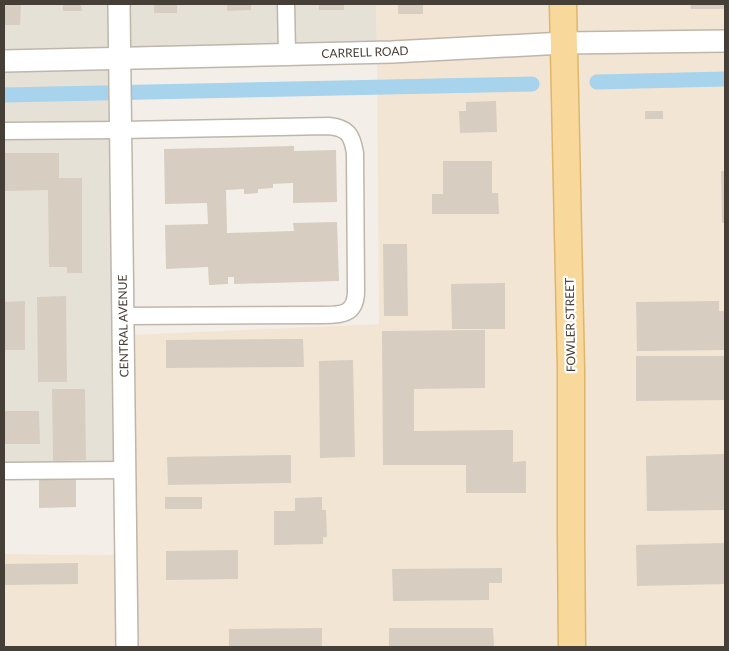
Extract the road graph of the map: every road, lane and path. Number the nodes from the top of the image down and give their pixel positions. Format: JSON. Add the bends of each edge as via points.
{"nodes":[{"id":1,"x":119,"y":4,"type":"edge"},
{"id":2,"x":286,"y":4,"type":"edge"},
{"id":3,"x":563,"y":4,"type":"edge"},
{"id":4,"x":725,"y":42,"type":"edge"},
{"id":5,"x":564,"y":43,"type":"junction"},
{"id":6,"x":287,"y":54,"type":"junction"},
{"id":7,"x":4,"y":62,"type":"edge"},
{"id":8,"x":120,"y":66,"type":"junction"},
{"id":9,"x":120,"y":121,"type":"junction"},
{"id":10,"x":4,"y":131,"type":"edge"},
{"id":11,"x":123,"y":316,"type":"junction"},
{"id":12,"x":4,"y":470,"type":"edge"},
{"id":13,"x":124,"y":470,"type":"junction"},
{"id":14,"x":127,"y":647,"type":"edge"},
{"id":15,"x":572,"y":647,"type":"edge"}],
"edges":[{"from":1,"to":8,"type":"street","name":"CENTRAL AVENUE"},
{"from":2,"to":6,"type":"street"},
{"from":3,"to":5,"type":"main road","name":"FOWLER STREET"},
{"from":4,"to":5,"type":"street","name":"CARRELL ROAD"},
{"from":5,"to":6,"type":"street","name":"CARRELL ROAD"},
{"from":5,"to":15,"type":"main road","name":"FOWLER STREET","via":[[571,369]]},
{"from":6,"to":8,"type":"street","name":"CARRELL ROAD"},
{"from":7,"to":8,"type":"street","name":"CARRELL ROAD"},
{"from":8,"to":9,"type":"street","name":"CENTRAL AVENUE"},
{"from":9,"to":10,"type":"street"},
{"from":9,"to":11,"type":"street","name":"CENTRAL AVENUE"},
{"from":9,"to":11,"type":"street","via":[[329,126],[341,128],[350,135],[355,153],[356,301],[351,310],[324,316]]},
{"from":11,"to":13,"type":"street","name":"CENTRAL AVENUE"},
{"from":12,"to":13,"type":"street"},
{"from":13,"to":14,"type":"street","name":"CENTRAL AVENUE"}]}
